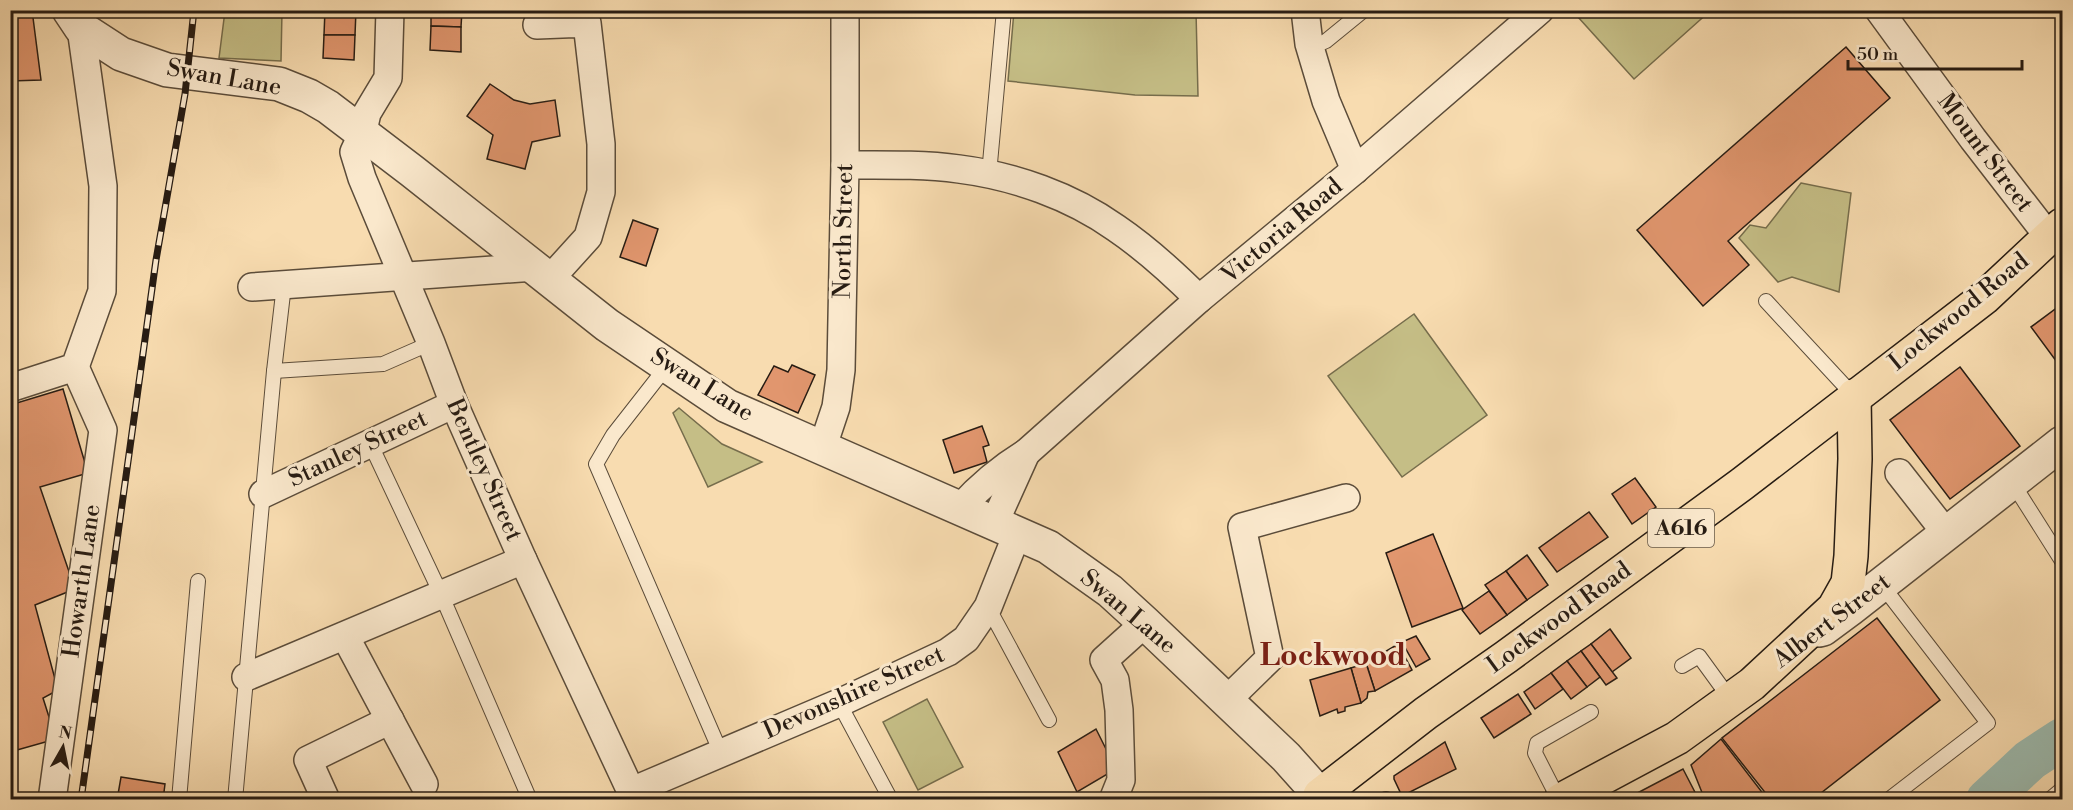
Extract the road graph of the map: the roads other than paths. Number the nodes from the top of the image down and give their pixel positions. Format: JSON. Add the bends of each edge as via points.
{"nodes":[{"id":1,"x":390,"y":10,"type":"edge"},
{"id":2,"x":844,"y":10,"type":"edge"},
{"id":3,"x":1004,"y":10,"type":"edge"},
{"id":4,"x":1305,"y":10,"type":"edge"},
{"id":5,"x":1364,"y":10,"type":"edge"},
{"id":6,"x":1540,"y":10,"type":"edge"},
{"id":7,"x":1879,"y":10,"type":"edge"},
{"id":8,"x":75,"y":19,"type":"edge"},
{"id":9,"x":537,"y":25,"type":"dead end"},
{"id":10,"x":1310,"y":48,"type":"junction"},
{"id":11,"x":362,"y":135,"type":"junction"},
{"id":12,"x":845,"y":165,"type":"junction"},
{"id":13,"x":1355,"y":170,"type":"junction"},
{"id":14,"x":989,"y":174,"type":"junction"},
{"id":15,"x":2056,"y":231,"type":"edge"},
{"id":16,"x":542,"y":273,"type":"junction"},
{"id":17,"x":403,"y":275,"type":"junction"},
{"id":18,"x":284,"y":285,"type":"junction"},
{"id":19,"x":252,"y":287,"type":"dead end"},
{"id":20,"x":1199,"y":299,"type":"junction"},
{"id":21,"x":1766,"y":301,"type":"dead end"},
{"id":22,"x":431,"y":343,"type":"junction"},
{"id":23,"x":667,"y":365,"type":"junction"},
{"id":24,"x":75,"y":368,"type":"junction"},
{"id":25,"x":274,"y":371,"type":"junction"},
{"id":26,"x":10,"y":388,"type":"edge"},
{"id":27,"x":1854,"y":396,"type":"junction"},
{"id":28,"x":454,"y":404,"type":"junction"},
{"id":29,"x":370,"y":443,"type":"junction"},
{"id":30,"x":2062,"y":443,"type":"edge"},
{"id":31,"x":822,"y":449,"type":"junction"},
{"id":32,"x":1026,"y":453,"type":"junction"},
{"id":33,"x":1899,"y":473,"type":"dead end"},
{"id":34,"x":2012,"y":482,"type":"junction"},
{"id":35,"x":263,"y":494,"type":"junction"},
{"id":36,"x":1346,"y":498,"type":"dead end"},
{"id":37,"x":960,"y":508,"type":"junction"},
{"id":38,"x":1006,"y":529,"type":"junction"},
{"id":39,"x":1946,"y":533,"type":"junction"},
{"id":40,"x":2062,"y":534,"type":"edge"},
{"id":41,"x":2051,"y":543,"type":"junction"},
{"id":42,"x":523,"y":560,"type":"junction"},
{"id":43,"x":2062,"y":561,"type":"edge"},
{"id":44,"x":198,"y":581,"type":"dead end"},
{"id":45,"x":1881,"y":584,"type":"junction"},
{"id":46,"x":441,"y":594,"type":"junction"},
{"id":47,"x":988,"y":607,"type":"junction"},
{"id":48,"x":1145,"y":623,"type":"junction"},
{"id":49,"x":1810,"y":632,"type":"junction"},
{"id":50,"x":345,"y":636,"type":"junction"},
{"id":51,"x":1682,"y":666,"type":"dead end"},
{"id":52,"x":246,"y":677,"type":"junction"},
{"id":53,"x":1227,"y":700,"type":"junction"},
{"id":54,"x":1731,"y":700,"type":"junction"},
{"id":55,"x":839,"y":703,"type":"junction"},
{"id":56,"x":1591,"y":712,"type":"dead end"},
{"id":57,"x":390,"y":720,"type":"junction"},
{"id":58,"x":1049,"y":720,"type":"dead end"},
{"id":59,"x":721,"y":753,"type":"junction"},
{"id":60,"x":424,"y":784,"type":"dead end"},
{"id":61,"x":2062,"y":789,"type":"edge"},
{"id":62,"x":634,"y":795,"type":"edge"},
{"id":63,"x":1323,"y":798,"type":"edge"},
{"id":64,"x":52,"y":800,"type":"edge"},
{"id":65,"x":179,"y":800,"type":"edge"},
{"id":66,"x":235,"y":800,"type":"edge"},
{"id":67,"x":326,"y":800,"type":"edge"},
{"id":68,"x":530,"y":800,"type":"edge"},
{"id":69,"x":891,"y":800,"type":"edge"},
{"id":70,"x":1113,"y":800,"type":"edge"},
{"id":71,"x":1560,"y":800,"type":"edge"},
{"id":72,"x":1888,"y":800,"type":"edge"},
{"id":73,"x":2049,"y":800,"type":"edge"}],
"edges":[{"from":1,"to":11,"type":"street","name":"Bentley Street","via":[[388,78],[367,113]]},
{"from":2,"to":12,"type":"street","name":"North Street"},
{"from":3,"to":14,"type":"lane"},
{"from":4,"to":10,"type":"street"},
{"from":5,"to":10,"type":"lane","via":[[1326,41]]},
{"from":6,"to":13,"type":"street","name":"Victoria Road"},
{"from":7,"to":15,"type":"street","name":"Mount Street","via":[[1973,139]]},
{"from":8,"to":11,"type":"street","name":"Swan Lane","via":[[121,54],[167,70],[279,84],[309,96]]},
{"from":8,"to":24,"type":"street","via":[[103,186],[102,291]]},
{"from":9,"to":16,"type":"street","via":[[586,23],[601,144],[602,192],[588,237]]},
{"from":10,"to":13,"type":"street"},
{"from":11,"to":16,"type":"street","name":"Swan Lane"},
{"from":11,"to":17,"type":"street","name":"Bentley Street","via":[[354,152]]},
{"from":12,"to":14,"type":"street"},
{"from":12,"to":31,"type":"street","name":"North Street","via":[[841,370],[836,407]]},
{"from":13,"to":20,"type":"street","name":"Victoria Road"},
{"from":14,"to":20,"type":"street","via":[[1045,191],[1116,228]]},
{"from":15,"to":27,"type":"main road","name":"Lockwood Road","number":"A616","via":[[1984,298]]},
{"from":16,"to":17,"type":"street"},
{"from":16,"to":23,"type":"street","name":"Swan Lane"},
{"from":17,"to":18,"type":"street"},
{"from":17,"to":22,"type":"street","name":"Bentley Street"},
{"from":18,"to":19,"type":"street"},
{"from":18,"to":25,"type":"lane"},
{"from":20,"to":32,"type":"street","name":"Victoria Road"},
{"from":21,"to":27,"type":"lane"},
{"from":22,"to":25,"type":"lane","via":[[384,364]]},
{"from":22,"to":28,"type":"street","name":"Bentley Street"},
{"from":23,"to":31,"type":"street","name":"Swan Lane","via":[[727,406]]},
{"from":23,"to":59,"type":"lane","via":[[613,435],[596,464]]},
{"from":24,"to":26,"type":"street"},
{"from":24,"to":64,"type":"street","name":"Howarth Lane","via":[[103,430]]},
{"from":25,"to":35,"type":"lane"},
{"from":27,"to":49,"type":"main road","via":[[1855,459],[1848,583],[1834,608]]},
{"from":27,"to":63,"type":"main road","name":"Lockwood Road","number":"A616","via":[[1742,484],[1426,713]]},
{"from":28,"to":29,"type":"street","name":"Stanley Street"},
{"from":28,"to":42,"type":"street","name":"Bentley Street"},
{"from":29,"to":35,"type":"street","name":"Stanley Street"},
{"from":29,"to":46,"type":"lane"},
{"from":30,"to":34,"type":"street","name":"Albert Street"},
{"from":31,"to":37,"type":"street","name":"Swan Lane"},
{"from":32,"to":37,"type":"street","name":"Victoria Road","via":[[1000,469]]},
{"from":32,"to":38,"type":"street","name":"Victoria Road"},
{"from":33,"to":39,"type":"street"},
{"from":34,"to":39,"type":"street","name":"Albert Street"},
{"from":34,"to":41,"type":"lane"},
{"from":35,"to":52,"type":"lane"},
{"from":36,"to":53,"type":"street","via":[[1242,527],[1270,658]]},
{"from":37,"to":38,"type":"street","name":"Swan Lane"},
{"from":38,"to":47,"type":"street","name":"Devonshire Street"},
{"from":38,"to":48,"type":"street","name":"Swan Lane","via":[[1048,547],[1110,591]]},
{"from":39,"to":45,"type":"street","name":"Albert Street"},
{"from":40,"to":41,"type":"lane"},
{"from":41,"to":43,"type":"lane"},
{"from":42,"to":46,"type":"street"},
{"from":42,"to":62,"type":"street","name":"Bentley Street"},
{"from":44,"to":65,"type":"lane"},
{"from":45,"to":49,"type":"street","name":"Albert Street","via":[[1823,629]]},
{"from":45,"to":72,"type":"lane","via":[[1988,723]]},
{"from":46,"to":50,"type":"street"},
{"from":46,"to":68,"type":"lane"},
{"from":47,"to":55,"type":"street","name":"Devonshire Street","via":[[966,639],[948,652]]},
{"from":47,"to":58,"type":"lane"},
{"from":48,"to":53,"type":"street","name":"Swan Lane"},
{"from":48,"to":70,"type":"street","via":[[1104,660],[1115,680],[1119,710],[1120,780]]},
{"from":49,"to":54,"type":"main road","name":"Albert Street"},
{"from":50,"to":52,"type":"street"},
{"from":50,"to":57,"type":"street"},
{"from":51,"to":54,"type":"lane","via":[[1699,656]]},
{"from":52,"to":66,"type":"lane"},
{"from":53,"to":63,"type":"street","name":"Swan Lane"},
{"from":54,"to":71,"type":"main road","name":"Albert Street","via":[[1677,738]]},
{"from":55,"to":59,"type":"street","name":"Devonshire Street"},
{"from":55,"to":69,"type":"lane"},
{"from":56,"to":71,"type":"lane","via":[[1537,743],[1535,753]]},
{"from":57,"to":60,"type":"street"},
{"from":57,"to":67,"type":"street","via":[[308,760]]},
{"from":59,"to":62,"type":"street","name":"Devonshire Street"},
{"from":61,"to":73,"type":"lane"}]}
